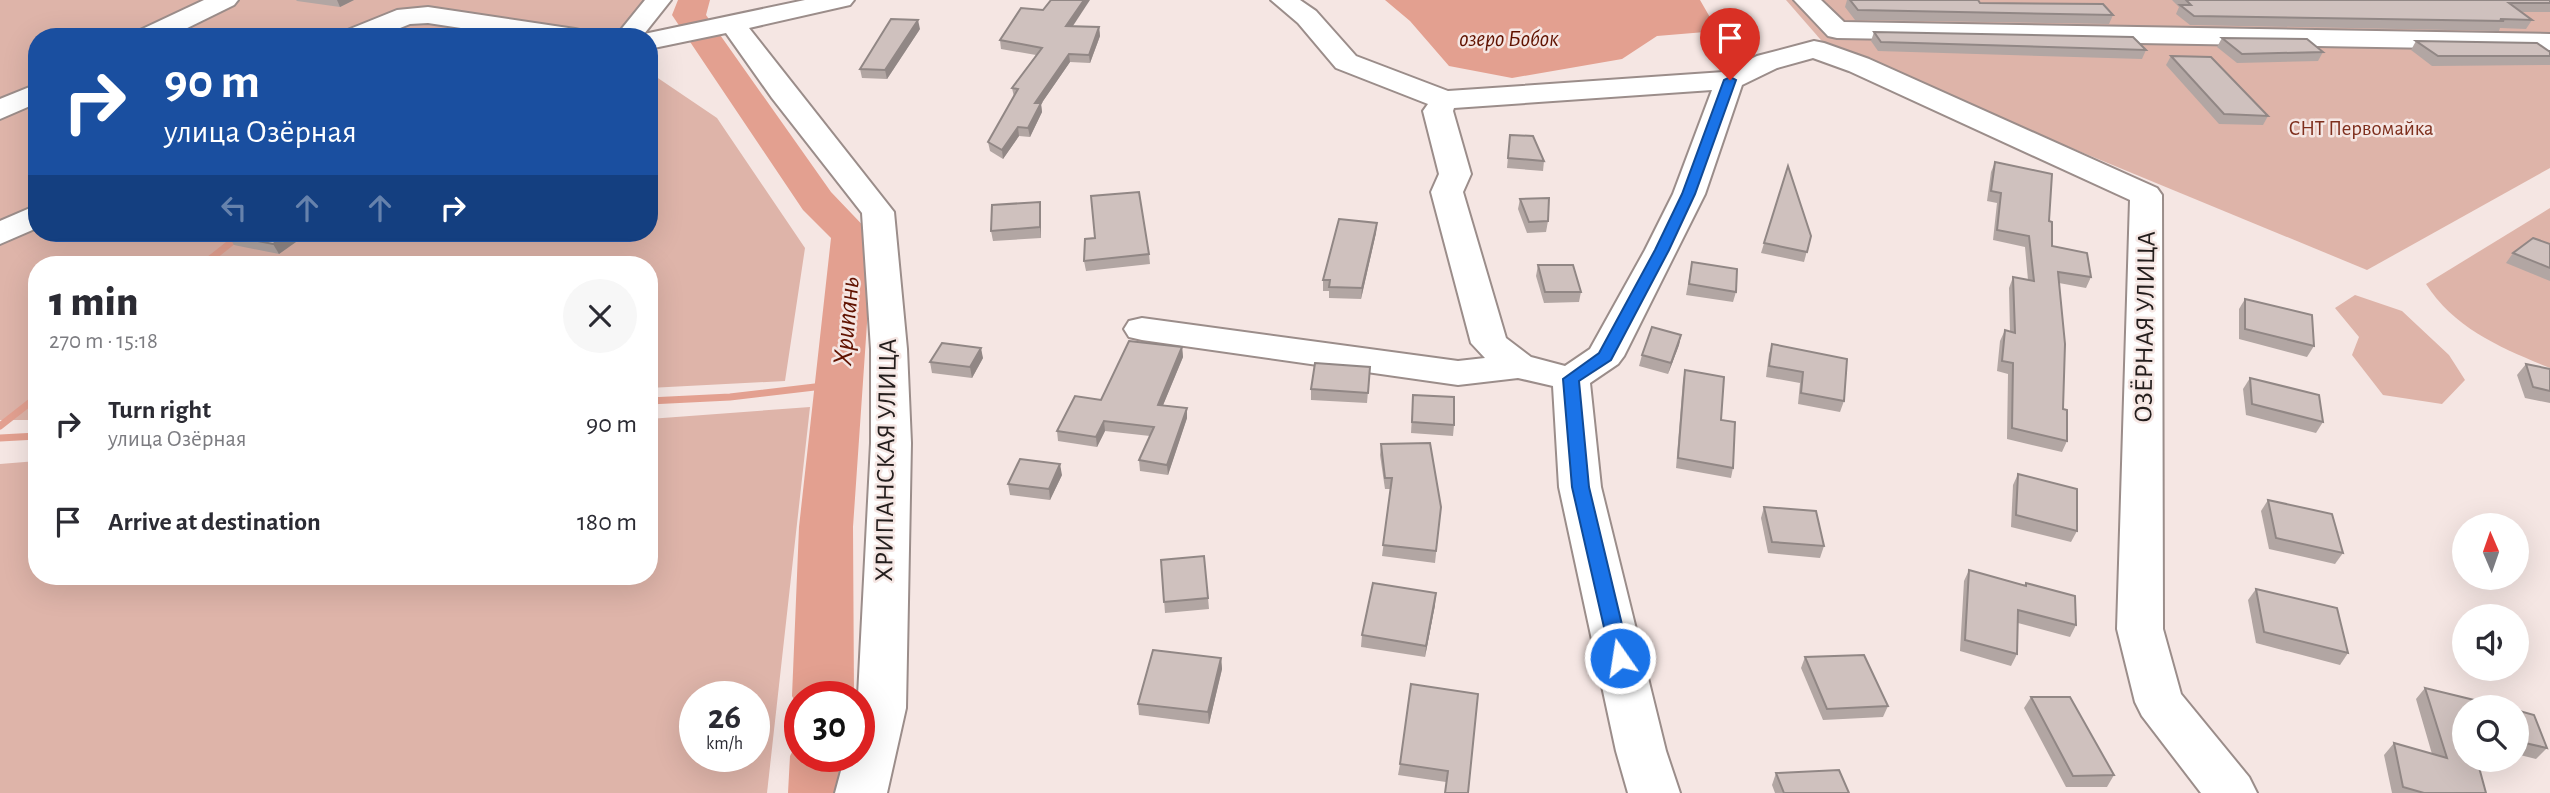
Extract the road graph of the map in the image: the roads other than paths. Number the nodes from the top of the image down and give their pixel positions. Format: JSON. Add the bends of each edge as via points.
{"nodes":[{"id":1,"x":225,"y":0,"type":"edge"},
{"id":2,"x":658,"y":0,"type":"edge"},
{"id":3,"x":841,"y":0,"type":"edge"},
{"id":4,"x":1284,"y":0,"type":"edge"},
{"id":5,"x":1807,"y":0,"type":"edge"},
{"id":6,"x":416,"y":8,"type":"edge"},
{"id":7,"x":722,"y":25,"type":"junction"},
{"id":8,"x":166,"y":28,"type":"edge"},
{"id":9,"x":373,"y":28,"type":"edge"},
{"id":10,"x":515,"y":28,"type":"edge"},
{"id":11,"x":635,"y":28,"type":"edge"},
{"id":12,"x":658,"y":39,"type":"edge"},
{"id":13,"x":2550,"y":42,"type":"edge"},
{"id":14,"x":1730,"y":80,"type":"junction"},
{"id":15,"x":28,"y":96,"type":"edge"},
{"id":16,"x":1446,"y":100,"type":"junction"},
{"id":17,"x":0,"y":110,"type":"edge"},
{"id":18,"x":28,"y":220,"type":"edge"},
{"id":19,"x":0,"y":234,"type":"edge"},
{"id":20,"x":1142,"y":329,"type":"dead end"},
{"id":21,"x":1518,"y":366,"type":"junction"},
{"id":22,"x":1571,"y":379,"type":"junction"},
{"id":23,"x":861,"y":793,"type":"edge"},
{"id":24,"x":1654,"y":793,"type":"edge"},
{"id":25,"x":2231,"y":793,"type":"edge"}],
"edges":[{"from":1,"to":8,"type":"street"},
{"from":2,"to":11,"type":"street"},
{"from":3,"to":7,"type":"street"},
{"from":4,"to":16,"type":"street","via":[[1307,17],[1346,62]]},
{"from":5,"to":13,"type":"street","via":[[1837,30]]},
{"from":6,"to":9,"type":"street"},
{"from":6,"to":10,"type":"street","via":[[428,15]]},
{"from":7,"to":12,"type":"street"},
{"from":7,"to":23,"type":"street","name":"ХРИПАНСКАЯ УЛИЦА","via":[[878,212],[891,443],[882,708]]},
{"from":14,"to":16,"type":"street"},
{"from":14,"to":22,"type":"street","via":[[1689,194],[1656,262],[1605,356]]},
{"from":14,"to":25,"type":"street","name":"ОЗЁРНАЯ УЛИЦА","via":[[1767,62],[1814,49],[2146,195],[2140,629],[2159,702]]},
{"from":15,"to":17,"type":"street"},
{"from":16,"to":21,"type":"street","via":[[1438,111],[1455,174],[1447,192],[1489,343]]},
{"from":18,"to":19,"type":"street"},
{"from":20,"to":21,"type":"street","via":[[1458,373]]},
{"from":21,"to":22,"type":"street"},
{"from":22,"to":24,"type":"street","via":[[1580,487]]}]}
